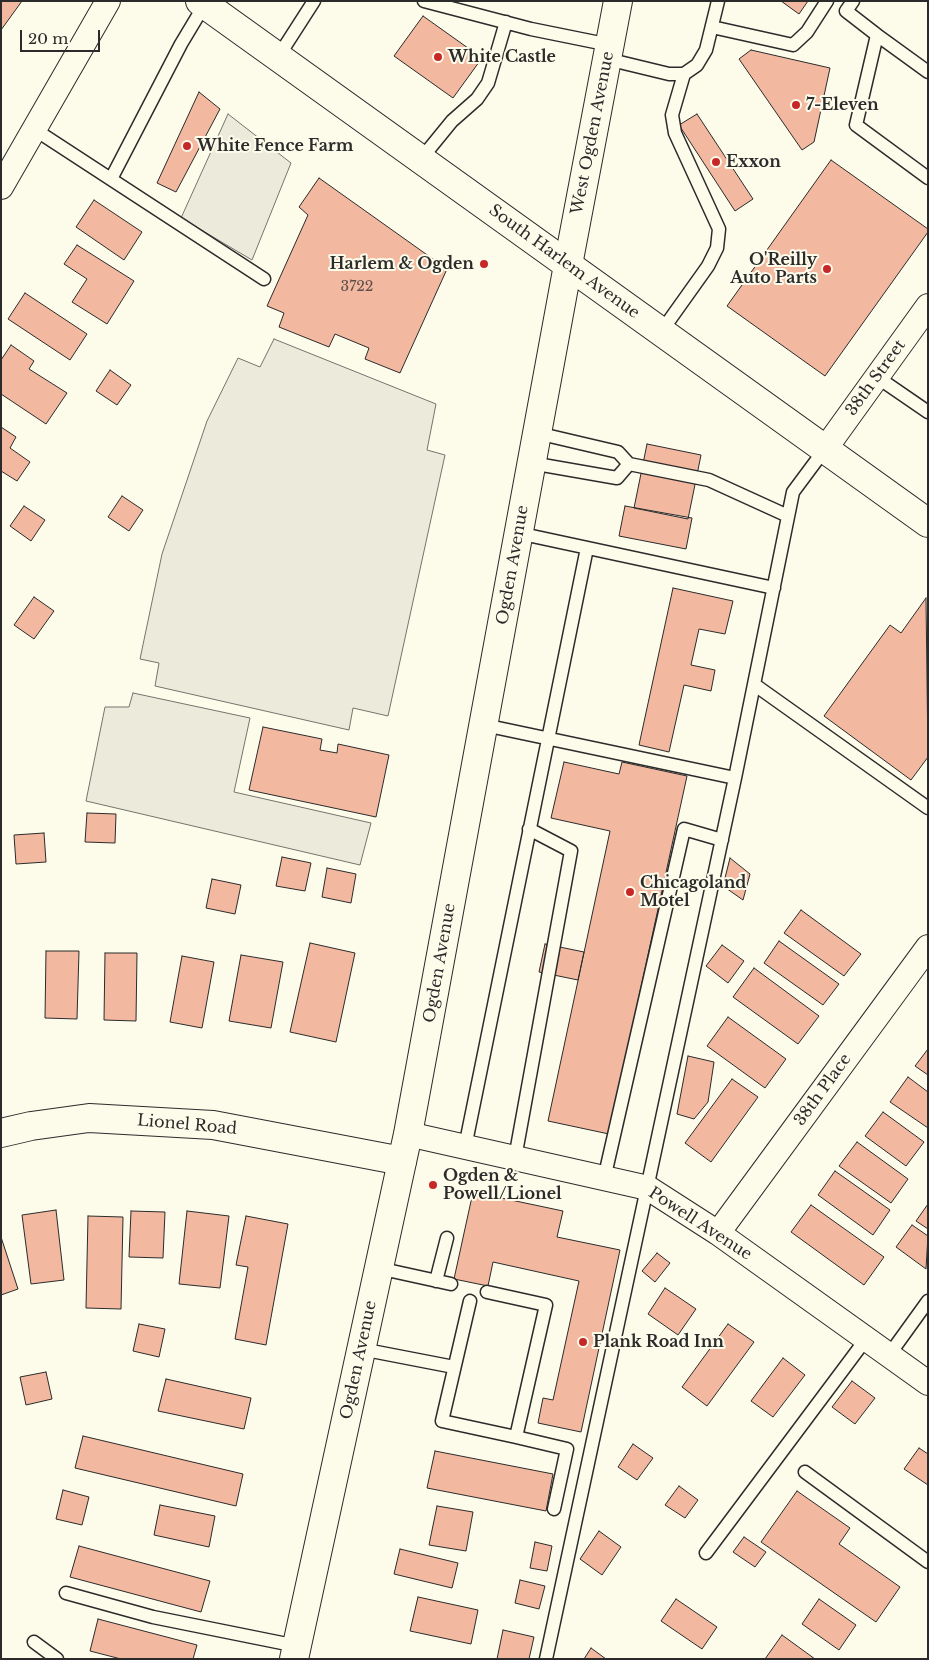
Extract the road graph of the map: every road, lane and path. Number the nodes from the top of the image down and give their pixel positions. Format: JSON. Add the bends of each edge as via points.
{"nodes":[{"id":1,"x":108,"y":1,"type":"edge"},
{"id":2,"x":314,"y":1,"type":"edge"},
{"id":3,"x":424,"y":1,"type":"edge"},
{"id":4,"x":618,"y":1,"type":"edge"},
{"id":5,"x":718,"y":1,"type":"edge"},
{"id":6,"x":827,"y":1,"type":"edge"},
{"id":7,"x":852,"y":1,"type":"edge"},
{"id":8,"x":202,"y":3,"type":"edge"},
{"id":9,"x":506,"y":22,"type":"junction"},
{"id":10,"x":712,"y":27,"type":"junction"},
{"id":11,"x":877,"y":35,"type":"junction"},
{"id":12,"x":608,"y":52,"type":"junction"},
{"id":13,"x":278,"y":57,"type":"junction"},
{"id":14,"x":928,"y":72,"type":"edge"},
{"id":15,"x":684,"y":74,"type":"junction"},
{"id":16,"x":34,"y":129,"type":"junction"},
{"id":17,"x":421,"y":160,"type":"junction"},
{"id":18,"x":111,"y":178,"type":"junction"},
{"id":19,"x":928,"y":178,"type":"edge"},
{"id":20,"x":1,"y":186,"type":"edge"},
{"id":21,"x":568,"y":265,"type":"junction"},
{"id":22,"x":264,"y":279,"type":"dead end"},
{"id":23,"x":926,"y":312,"type":"edge"},
{"id":24,"x":661,"y":332,"type":"junction"},
{"id":25,"x":877,"y":377,"type":"junction"},
{"id":26,"x":928,"y":412,"type":"edge"},
{"id":27,"x":537,"y":433,"type":"junction"},
{"id":28,"x":825,"y":449,"type":"junction"},
{"id":29,"x":531,"y":464,"type":"junction"},
{"id":30,"x":629,"y":464,"type":"junction"},
{"id":31,"x":788,"y":516,"type":"junction"},
{"id":32,"x":928,"y":523,"type":"edge"},
{"id":33,"x":518,"y":533,"type":"junction"},
{"id":34,"x":587,"y":548,"type":"junction"},
{"id":35,"x":774,"y":588,"type":"junction"},
{"id":36,"x":755,"y":685,"type":"junction"},
{"id":37,"x":484,"y":725,"type":"junction"},
{"id":38,"x":547,"y":738,"type":"junction"},
{"id":39,"x":735,"y":778,"type":"junction"},
{"id":40,"x":928,"y":808,"type":"edge"},
{"id":41,"x":529,"y":829,"type":"junction"},
{"id":42,"x":722,"y":840,"type":"junction"},
{"id":43,"x":928,"y":947,"type":"edge"},
{"id":44,"x":1,"y":1134,"type":"edge"},
{"id":45,"x":408,"y":1134,"type":"junction"},
{"id":46,"x":465,"y":1147,"type":"junction"},
{"id":47,"x":515,"y":1158,"type":"junction"},
{"id":48,"x":402,"y":1161,"type":"junction"},
{"id":49,"x":604,"y":1179,"type":"junction"},
{"id":50,"x":648,"y":1188,"type":"junction"},
{"id":51,"x":718,"y":1233,"type":"junction"},
{"id":52,"x":447,"y":1238,"type":"dead end"},
{"id":53,"x":378,"y":1268,"type":"junction"},
{"id":54,"x":436,"y":1281,"type":"junction"},
{"id":55,"x":451,"y":1284,"type":"dead end"},
{"id":56,"x":487,"y":1292,"type":"dead end"},
{"id":57,"x":470,"y":1301,"type":"dead end"},
{"id":58,"x":928,"y":1301,"type":"edge"},
{"id":59,"x":866,"y":1339,"type":"junction"},
{"id":60,"x":361,"y":1349,"type":"junction"},
{"id":61,"x":889,"y":1355,"type":"junction"},
{"id":62,"x":454,"y":1367,"type":"junction"},
{"id":63,"x":928,"y":1383,"type":"edge"},
{"id":64,"x":516,"y":1437,"type":"junction"},
{"id":65,"x":806,"y":1472,"type":"dead end"},
{"id":66,"x":554,"y":1509,"type":"dead end"},
{"id":67,"x":706,"y":1553,"type":"dead end"},
{"id":68,"x":928,"y":1562,"type":"edge"},
{"id":69,"x":66,"y":1593,"type":"dead end"},
{"id":70,"x":34,"y":1642,"type":"dead end"},
{"id":71,"x":296,"y":1652,"type":"edge"},
{"id":72,"x":57,"y":1659,"type":"edge"},
{"id":73,"x":546,"y":1659,"type":"edge"}],
"edges":[{"from":1,"to":16,"type":"street"},
{"from":2,"to":13,"type":"lane"},
{"from":3,"to":9,"type":"lane"},
{"from":4,"to":12,"type":"main road","name":"West Ogden Avenue"},
{"from":5,"to":10,"type":"lane"},
{"from":6,"to":10,"type":"lane","via":[[807,32],[793,45]]},
{"from":7,"to":11,"type":"lane","via":[[846,11]]},
{"from":8,"to":13,"type":"main road","name":"South Harlem Avenue"},
{"from":8,"to":18,"type":"lane"},
{"from":9,"to":12,"type":"lane"},
{"from":9,"to":17,"type":"lane","via":[[488,83]]},
{"from":10,"to":15,"type":"lane","via":[[706,50],[697,65]]},
{"from":11,"to":14,"type":"lane"},
{"from":11,"to":19,"type":"lane","via":[[856,125]]},
{"from":12,"to":15,"type":"lane","via":[[670,74]]},
{"from":12,"to":21,"type":"main road","name":"West Ogden Avenue"},
{"from":13,"to":17,"type":"main road","name":"South Harlem Avenue"},
{"from":15,"to":24,"type":"lane","via":[[672,116],[675,133],[719,229],[717,248],[708,266]]},
{"from":16,"to":18,"type":"lane"},
{"from":16,"to":20,"type":"street"},
{"from":17,"to":21,"type":"main road","name":"South Harlem Avenue"},
{"from":18,"to":22,"type":"lane"},
{"from":21,"to":24,"type":"main road","name":"South Harlem Avenue"},
{"from":21,"to":27,"type":"main road","name":"Ogden Avenue"},
{"from":23,"to":25,"type":"street","name":"38th Street"},
{"from":24,"to":28,"type":"main road","name":"South Harlem Avenue"},
{"from":25,"to":26,"type":"lane"},
{"from":25,"to":28,"type":"street","name":"38th Street"},
{"from":27,"to":29,"type":"main road","name":"Ogden Avenue"},
{"from":27,"to":30,"type":"lane","via":[[618,452]]},
{"from":28,"to":31,"type":"lane","via":[[793,492]]},
{"from":28,"to":32,"type":"main road","name":"South Harlem Avenue"},
{"from":29,"to":30,"type":"lane","via":[[616,478]]},
{"from":29,"to":33,"type":"main road","name":"Ogden Avenue"},
{"from":30,"to":31,"type":"lane","via":[[710,480]]},
{"from":31,"to":35,"type":"lane"},
{"from":33,"to":34,"type":"lane"},
{"from":33,"to":37,"type":"main road","name":"Ogden Avenue"},
{"from":34,"to":35,"type":"lane"},
{"from":34,"to":38,"type":"lane"},
{"from":35,"to":36,"type":"lane"},
{"from":36,"to":39,"type":"lane"},
{"from":36,"to":40,"type":"lane"},
{"from":37,"to":38,"type":"lane"},
{"from":37,"to":45,"type":"main road","name":"Ogden Avenue"},
{"from":38,"to":39,"type":"lane"},
{"from":38,"to":41,"type":"lane"},
{"from":39,"to":42,"type":"lane"},
{"from":41,"to":46,"type":"lane"},
{"from":41,"to":47,"type":"lane","via":[[571,851]]},
{"from":42,"to":49,"type":"lane","via":[[684,829]]},
{"from":42,"to":50,"type":"lane"},
{"from":43,"to":51,"type":"street","name":"38th Place"},
{"from":44,"to":48,"type":"main road","name":"Lionel Road","via":[[31,1126],[89,1118],[213,1125]]},
{"from":45,"to":46,"type":"street","name":"Powell Avenue"},
{"from":45,"to":48,"type":"main road","name":"Ogden Avenue"},
{"from":46,"to":47,"type":"street","name":"Powell Avenue"},
{"from":47,"to":49,"type":"street","name":"Powell Avenue"},
{"from":48,"to":53,"type":"main road","name":"Ogden Avenue"},
{"from":49,"to":50,"type":"street","name":"Powell Avenue"},
{"from":50,"to":51,"type":"street","name":"Powell Avenue"},
{"from":50,"to":73,"type":"lane"},
{"from":51,"to":59,"type":"street","name":"Powell Avenue"},
{"from":52,"to":54,"type":"lane"},
{"from":53,"to":54,"type":"lane"},
{"from":53,"to":60,"type":"main road","name":"Ogden Avenue"},
{"from":54,"to":55,"type":"lane"},
{"from":56,"to":64,"type":"lane","via":[[546,1305]]},
{"from":57,"to":62,"type":"lane"},
{"from":58,"to":61,"type":"lane"},
{"from":59,"to":61,"type":"street","name":"Powell Avenue"},
{"from":59,"to":67,"type":"lane"},
{"from":60,"to":62,"type":"lane"},
{"from":60,"to":71,"type":"main road","name":"Ogden Avenue"},
{"from":61,"to":63,"type":"street","name":"Powell Avenue"},
{"from":62,"to":64,"type":"lane","via":[[442,1421]]},
{"from":64,"to":66,"type":"lane","via":[[567,1449]]},
{"from":65,"to":68,"type":"lane"},
{"from":69,"to":71,"type":"lane"},
{"from":70,"to":72,"type":"lane"}]}
